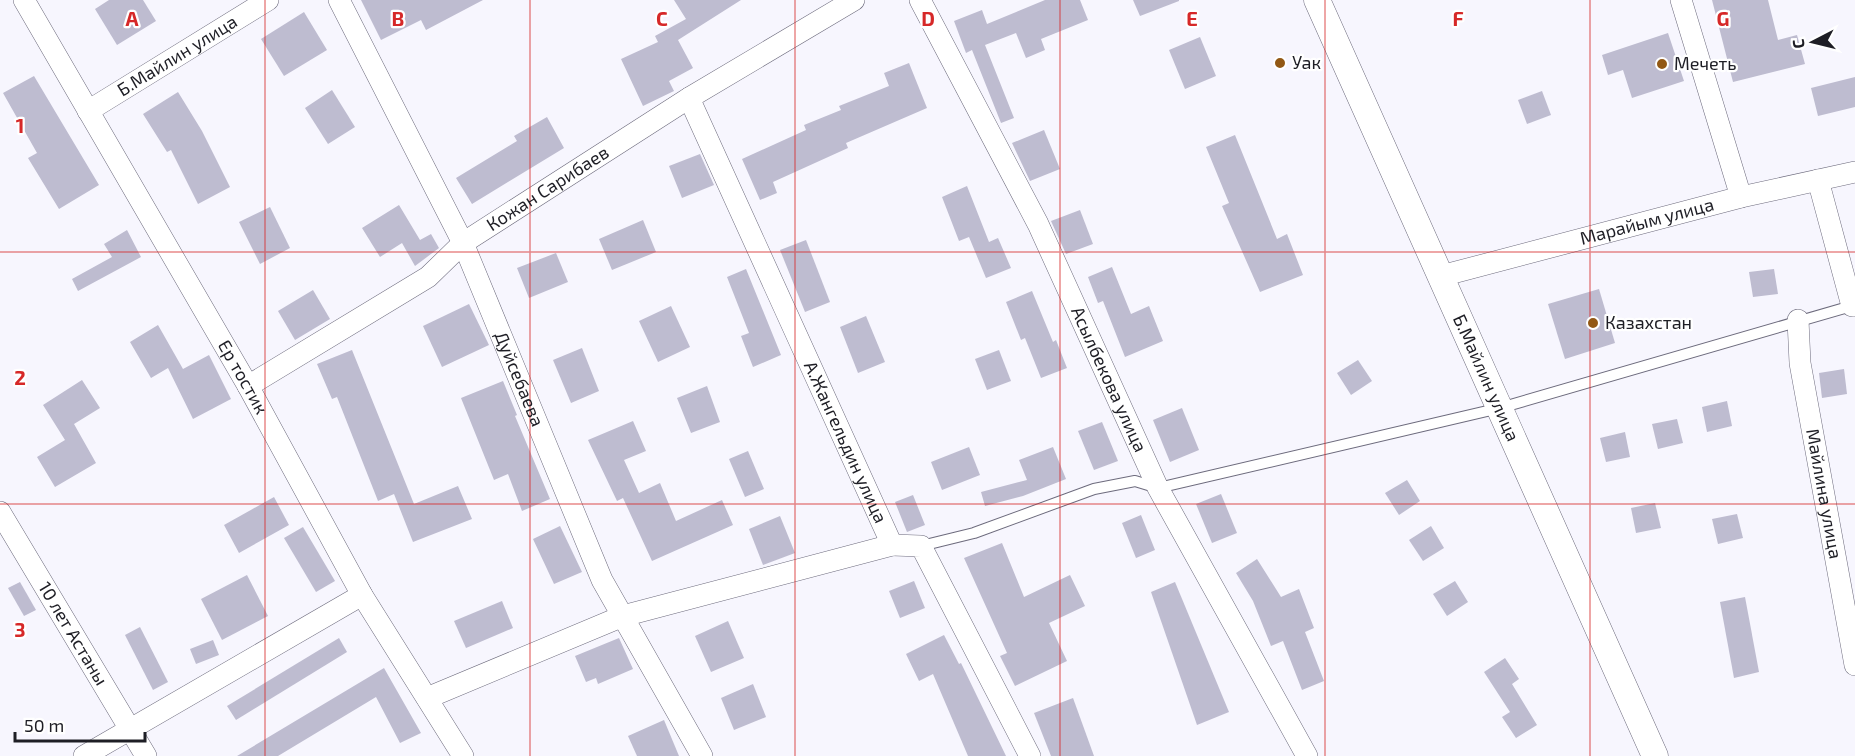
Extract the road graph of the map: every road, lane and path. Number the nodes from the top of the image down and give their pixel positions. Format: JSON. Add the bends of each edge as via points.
{"nodes":[{"id":1,"x":24,"y":0,"type":"edge"},
{"id":2,"x":268,"y":0,"type":"edge"},
{"id":3,"x":339,"y":0,"type":"edge"},
{"id":4,"x":854,"y":0,"type":"edge"},
{"id":5,"x":920,"y":0,"type":"edge"},
{"id":6,"x":1317,"y":0,"type":"edge"},
{"id":7,"x":1681,"y":0,"type":"edge"},
{"id":8,"x":689,"y":98,"type":"junction"},
{"id":9,"x":87,"y":111,"type":"junction"},
{"id":10,"x":1855,"y":172,"type":"edge"},
{"id":11,"x":1818,"y":180,"type":"junction"},
{"id":12,"x":1741,"y":197,"type":"junction"},
{"id":13,"x":463,"y":243,"type":"junction"},
{"id":14,"x":1442,"y":276,"type":"junction"},
{"id":15,"x":1853,"y":306,"type":"edge"},
{"id":16,"x":1798,"y":320,"type":"junction"},
{"id":17,"x":248,"y":386,"type":"junction"},
{"id":18,"x":1500,"y":408,"type":"junction"},
{"id":19,"x":1158,"y":488,"type":"junction"},
{"id":20,"x":0,"y":512,"type":"edge"},
{"id":21,"x":892,"y":545,"type":"junction"},
{"id":22,"x":921,"y":546,"type":"junction"},
{"id":23,"x":362,"y":595,"type":"junction"},
{"id":24,"x":623,"y":616,"type":"junction"},
{"id":25,"x":1855,"y":664,"type":"edge"},
{"id":26,"x":427,"y":698,"type":"junction"},
{"id":27,"x":129,"y":728,"type":"junction"},
{"id":28,"x":84,"y":756,"type":"edge"},
{"id":29,"x":146,"y":756,"type":"edge"},
{"id":30,"x":463,"y":756,"type":"edge"},
{"id":31,"x":702,"y":756,"type":"edge"},
{"id":32,"x":1030,"y":756,"type":"edge"},
{"id":33,"x":1306,"y":756,"type":"edge"},
{"id":34,"x":1655,"y":756,"type":"edge"}],
"edges":[{"from":1,"to":9,"type":"street","name":"Ер тостик"},
{"from":2,"to":9,"type":"street","name":"Б.Майлин улица"},
{"from":3,"to":13,"type":"street","name":"Дуйсебаева"},
{"from":4,"to":8,"type":"street","name":"Кожан Сарибаев"},
{"from":5,"to":19,"type":"street","name":"Асылбекова улица","via":[[1038,224]]},
{"from":6,"to":14,"type":"street","name":"Б.Майлин улица"},
{"from":7,"to":12,"type":"street"},
{"from":8,"to":13,"type":"street","name":"Кожан Сарибаев"},
{"from":8,"to":21,"type":"street","name":"А.Жангельдин улица"},
{"from":9,"to":17,"type":"street","name":"Ер тостик"},
{"from":10,"to":11,"type":"street","name":"Марайым улица"},
{"from":11,"to":12,"type":"street","name":"Марайым улица"},
{"from":11,"to":15,"type":"street"},
{"from":12,"to":14,"type":"street","name":"Марайым улица"},
{"from":13,"to":17,"type":"street","name":"Кожан Сарибаев","via":[[428,277]]},
{"from":13,"to":24,"type":"street","name":"Дуйсебаева","via":[[602,580]]},
{"from":14,"to":18,"type":"street","name":"Б.Майлин улица"},
{"from":15,"to":16,"type":"lane"},
{"from":16,"to":18,"type":"lane"},
{"from":16,"to":25,"type":"street","name":"Майлина улица","via":[[1800,363]]},
{"from":17,"to":23,"type":"street","name":"Ер тостик"},
{"from":18,"to":19,"type":"lane"},
{"from":18,"to":34,"type":"street","name":"Б.Майлин улица"},
{"from":19,"to":22,"type":"lane","via":[[1135,481],[1094,489],[974,533]]},
{"from":19,"to":33,"type":"street","name":"Асылбекова улица"},
{"from":20,"to":27,"type":"street","name":"10 лет Астаны"},
{"from":21,"to":22,"type":"street","name":"А.Жангельдин улица"},
{"from":21,"to":24,"type":"street"},
{"from":22,"to":32,"type":"street"},
{"from":23,"to":26,"type":"street","name":"Ер тостик"},
{"from":23,"to":27,"type":"street"},
{"from":24,"to":26,"type":"street"},
{"from":24,"to":31,"type":"street","name":"Дуйсебаева"},
{"from":26,"to":30,"type":"street","name":"Ер тостик"},
{"from":27,"to":28,"type":"street"},
{"from":27,"to":29,"type":"street","name":"10 лет Астаны"}]}
